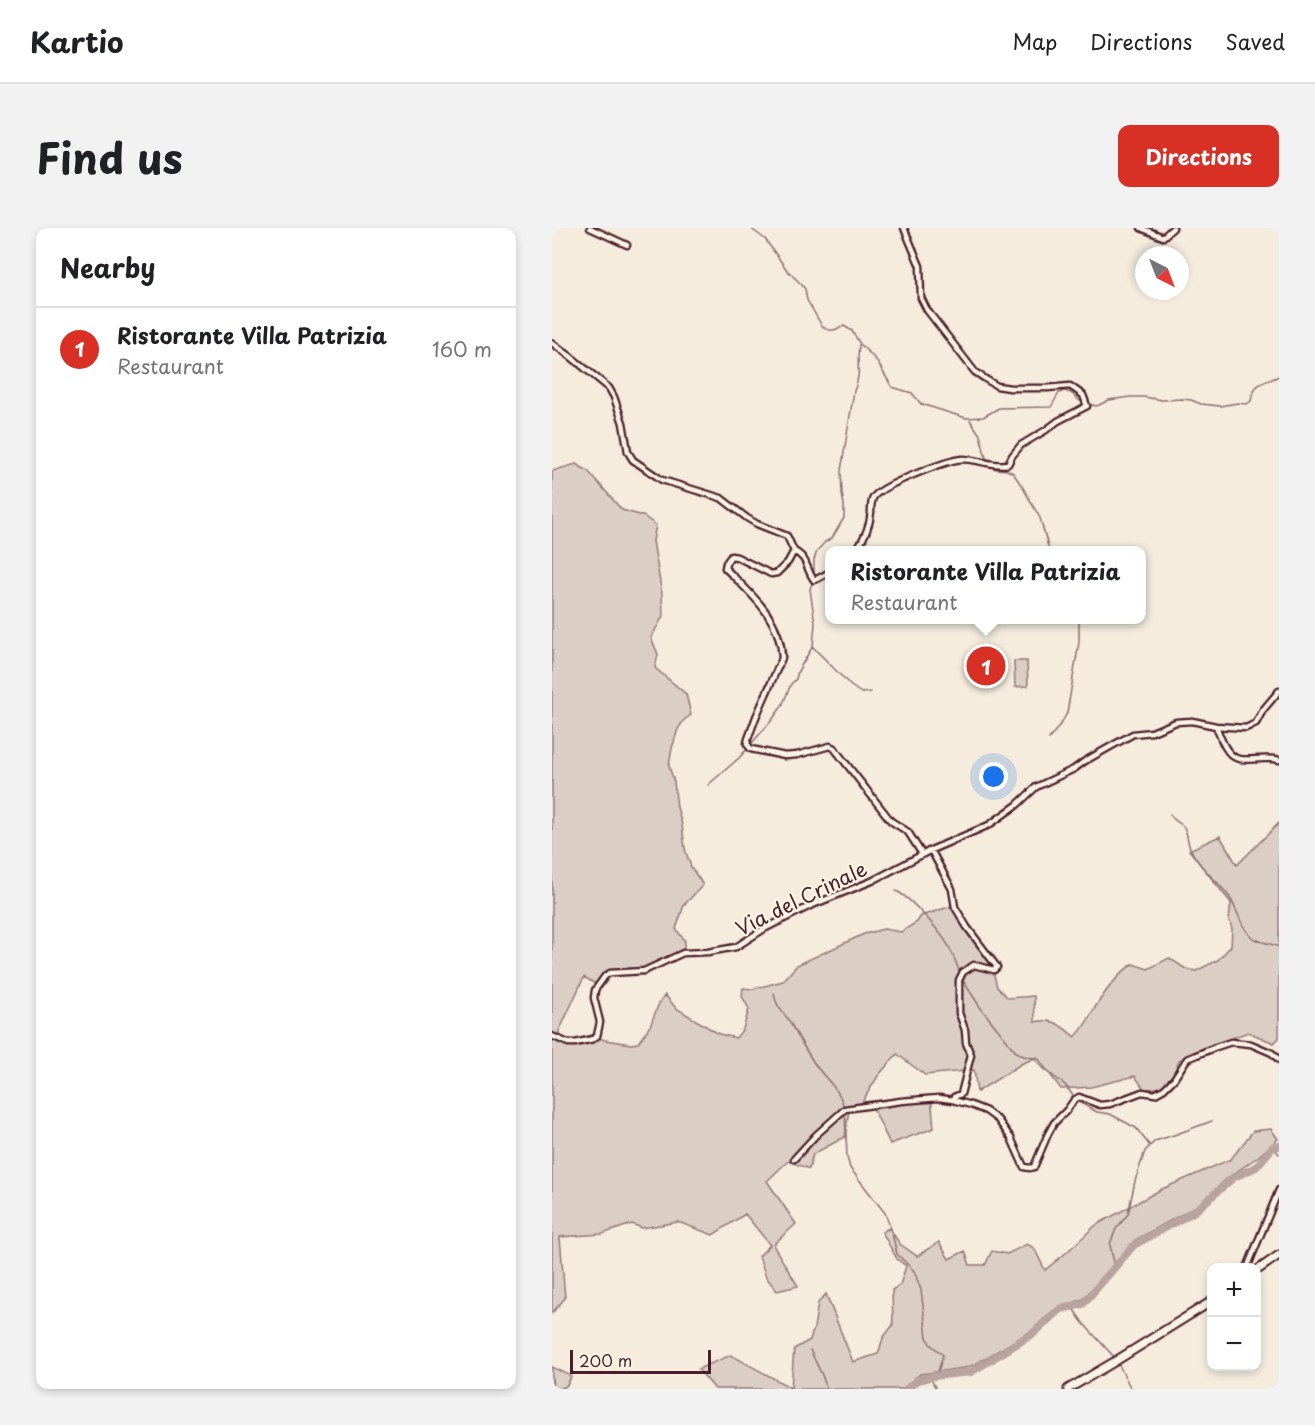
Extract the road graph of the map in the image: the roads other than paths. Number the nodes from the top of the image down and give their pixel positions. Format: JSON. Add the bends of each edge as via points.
{"nodes":[{"id":1,"x":590,"y":228,"type":"edge"},
{"id":2,"x":904,"y":228,"type":"edge"},
{"id":3,"x":1141,"y":228,"type":"edge"},
{"id":4,"x":1173,"y":228,"type":"edge"},
{"id":5,"x":627,"y":245,"type":"dead end"},
{"id":6,"x":552,"y":344,"type":"edge"},
{"id":7,"x":859,"y":546,"type":"edge"},
{"id":8,"x":794,"y":551,"type":"junction"},
{"id":9,"x":825,"y":575,"type":"edge"},
{"id":10,"x":1279,"y":692,"type":"edge"},
{"id":11,"x":1216,"y":726,"type":"junction"},
{"id":12,"x":1279,"y":760,"type":"edge"},
{"id":13,"x":931,"y":850,"type":"junction"},
{"id":14,"x":922,"y":854,"type":"junction"},
{"id":15,"x":552,"y":1036,"type":"edge"},
{"id":16,"x":1279,"y":1060,"type":"edge"},
{"id":17,"x":953,"y":1100,"type":"junction"},
{"id":18,"x":794,"y":1159,"type":"dead end"},
{"id":19,"x":1279,"y":1190,"type":"edge"},
{"id":20,"x":1279,"y":1255,"type":"edge"},
{"id":21,"x":1249,"y":1263,"type":"edge"},
{"id":22,"x":1261,"y":1269,"type":"edge"},
{"id":23,"x":1207,"y":1304,"type":"edge"},
{"id":24,"x":1068,"y":1389,"type":"edge"}],
"edges":[{"from":1,"to":5,"type":"street"},
{"from":2,"to":7,"type":"street","via":[[920,266],[921,298],[975,372],[997,386],[1010,388],[1070,386],[1083,395],[1087,406],[1021,445],[1008,464],[960,459],[891,485],[872,502],[870,521]]},
{"from":3,"to":4,"type":"street","via":[[1163,237]]},
{"from":6,"to":8,"type":"street","via":[[609,388],[633,460],[662,480],[721,498],[747,518],[787,536]]},
{"from":8,"to":9,"type":"street","via":[[803,557],[814,580]]},
{"from":8,"to":14,"type":"street","via":[[788,562],[771,574],[737,557],[731,556],[726,562],[725,567],[769,615],[782,648],[782,658],[747,744],[751,749],[785,756],[834,748],[891,821],[908,832]]},
{"from":10,"to":11,"type":"street","name":"Via del Crinale","via":[[1256,723],[1246,728]]},
{"from":11,"to":12,"type":"street","via":[[1236,758]]},
{"from":11,"to":13,"type":"street","name":"Via del Crinale","via":[[1176,722],[1152,732],[1133,734],[1074,770],[1036,787],[990,825]]},
{"from":13,"to":14,"type":"street","name":"Via del Crinale"},
{"from":13,"to":17,"type":"street","via":[[952,889],[955,907],[997,968],[974,964],[959,980],[959,1013],[971,1055],[961,1094]]},
{"from":14,"to":15,"type":"street","name":"Via del Crinale","via":[[872,881],[810,906],[736,947],[683,953],[644,971],[609,973],[595,990],[600,1022],[597,1036],[575,1044]]},
{"from":16,"to":17,"type":"street","via":[[1251,1044],[1231,1042],[1187,1059],[1174,1079],[1155,1094],[1142,1092],[1100,1105],[1080,1097],[1054,1123],[1034,1167],[1030,1168],[1024,1167],[998,1120],[986,1111]]},
{"from":17,"to":18,"type":"street","via":[[901,1101],[845,1109]]},
{"from":19,"to":21,"type":"street"},
{"from":20,"to":22,"type":"street"},
{"from":23,"to":24,"type":"street"}]}
